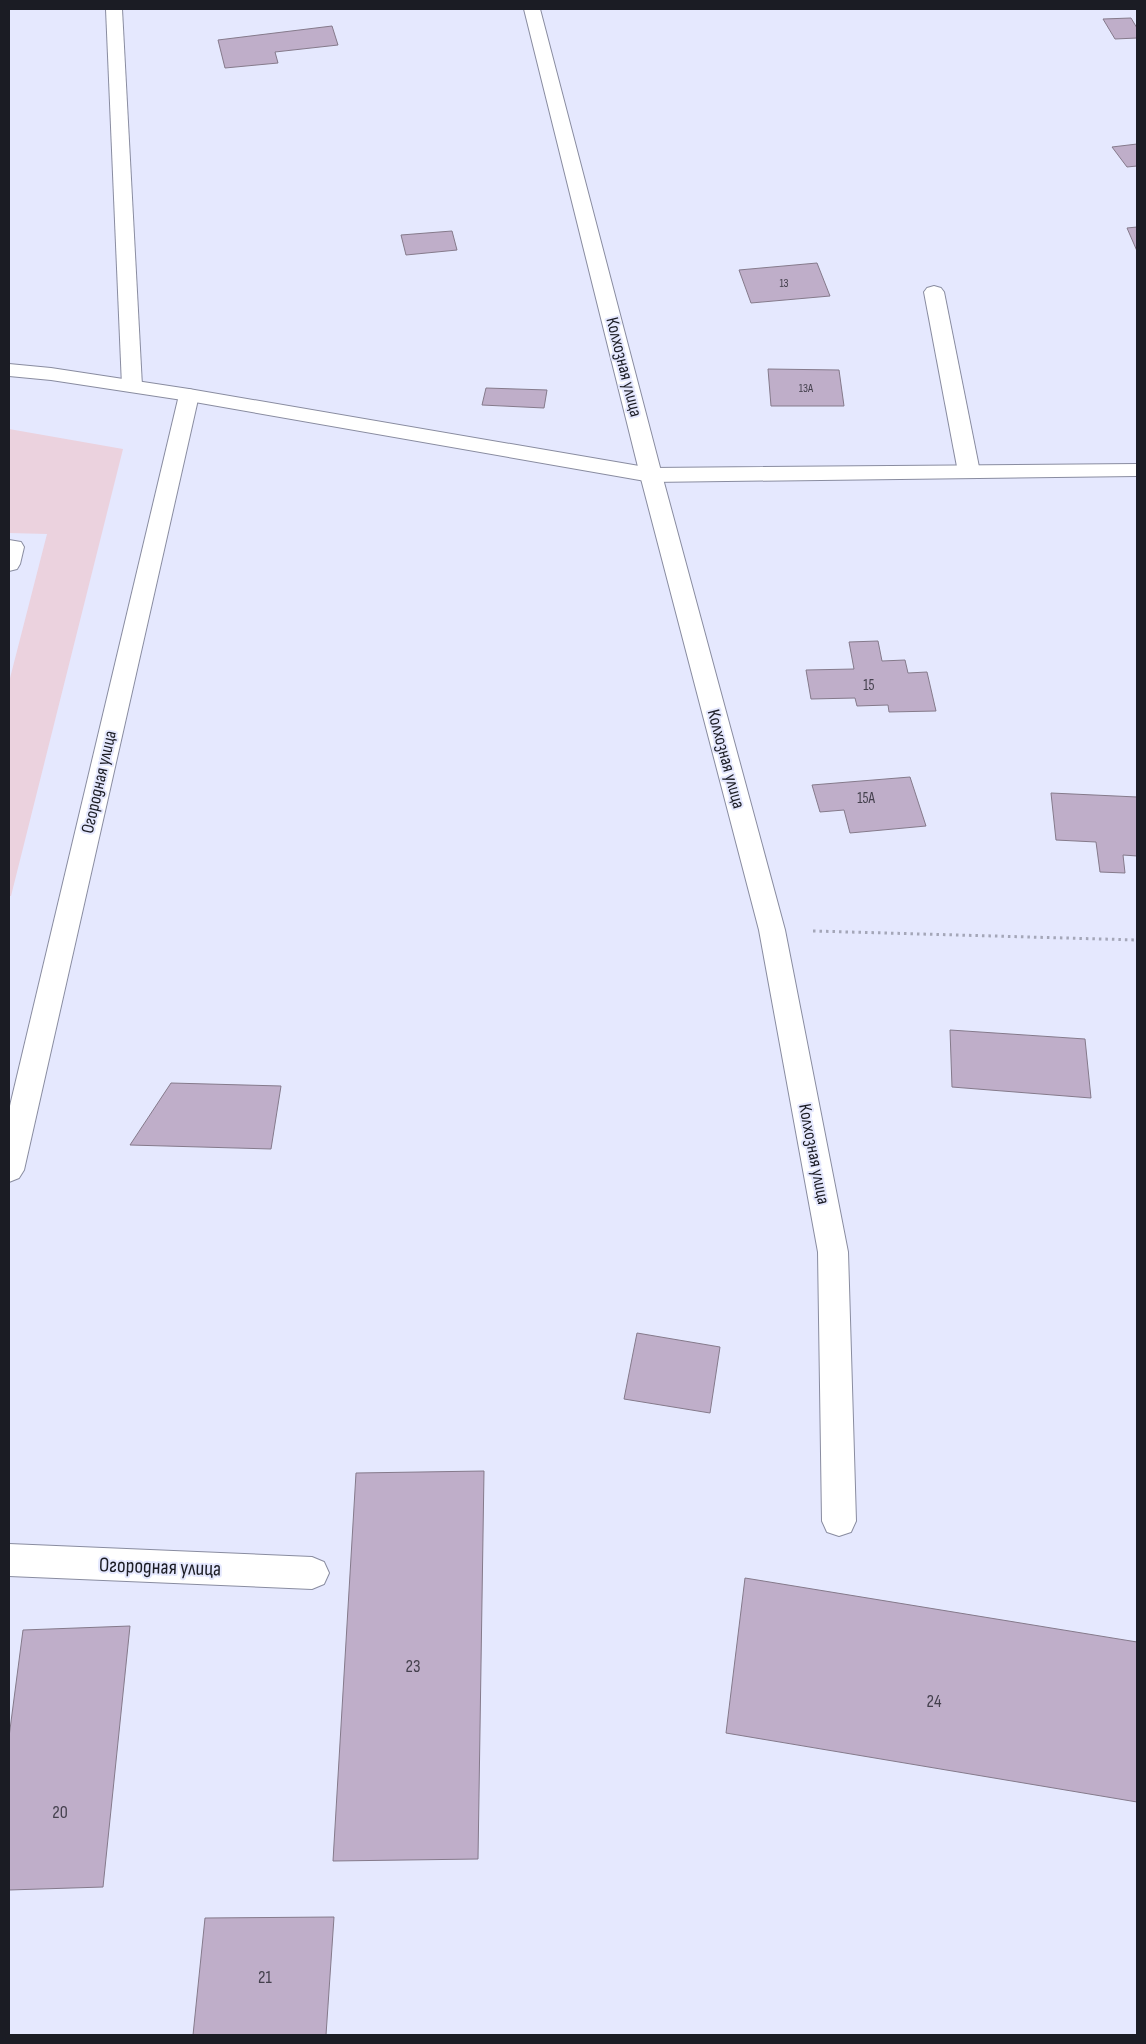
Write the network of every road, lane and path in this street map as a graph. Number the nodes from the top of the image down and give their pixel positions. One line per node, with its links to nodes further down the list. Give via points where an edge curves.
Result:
1 (114, 9): 5 (street)
2 (532, 9): 9 (street, Колхозная улица)
3 (934, 292): 8 (street)
4 (9, 370): 5 (street)
5 (132, 386): 6 (street)
6 (189, 394): 9 (street); 14 (street, Огородная улица)
7 (1137, 470): 8 (street)
8 (969, 472): 9 (street)
9 (651, 475): 12 (street, Колхозная улица)
10 (9, 547): 11 (street, via 13,548)
11 (9, 564)
12 (772, 930): 13 (path); 15 (street, Колхозная улица, via 833,1252)
13 (1137, 940)
14 (9, 1170)
15 (839, 1522)
16 (9, 1560): 17 (street, Огородная улица)
17 (312, 1573)

